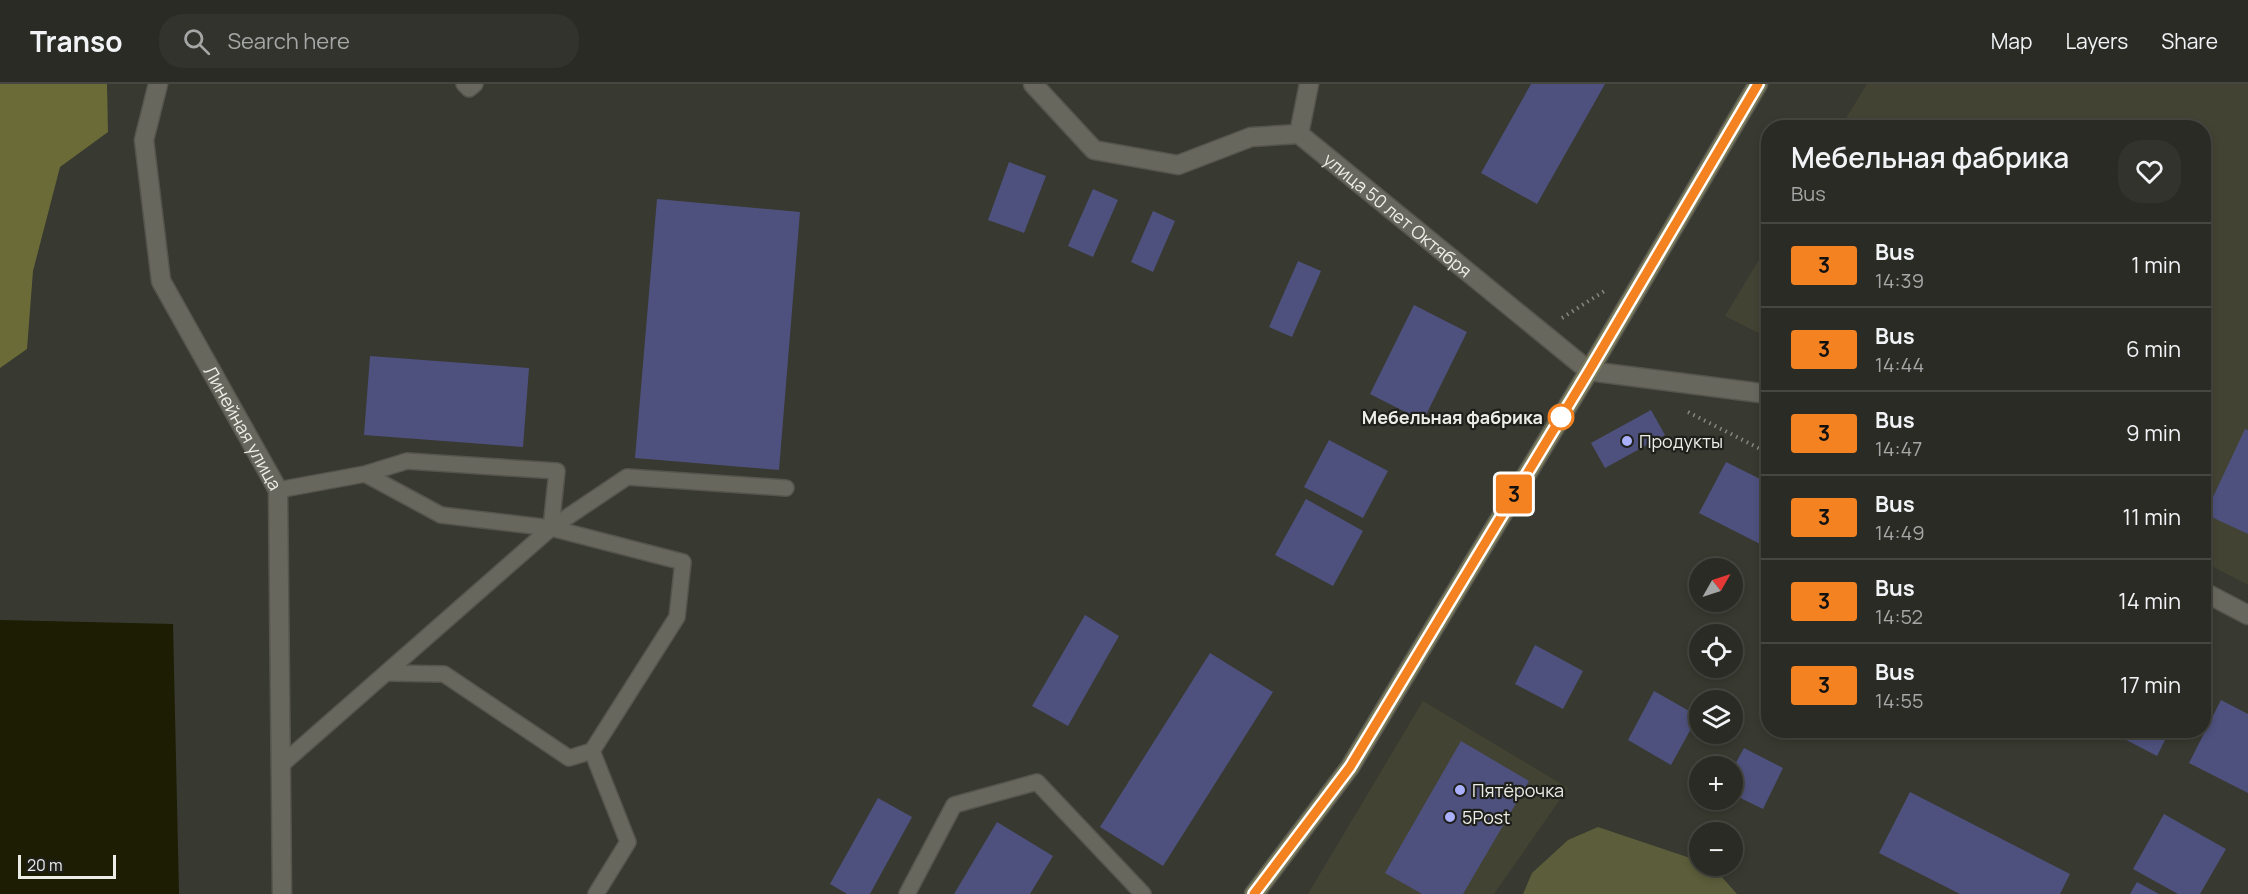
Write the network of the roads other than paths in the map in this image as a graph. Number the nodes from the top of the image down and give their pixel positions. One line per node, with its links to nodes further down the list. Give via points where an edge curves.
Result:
1 (158, 84): 12 (street, Линейная улица, via 144,140 161,280)
2 (464, 84): 3 (lane, via 469,88)
3 (475, 84)
4 (1033, 84): 7 (street, via 1094,150 1178,165 1251,137)
5 (1309, 84): 7 (street)
6 (1758, 84): 8 (main road)
7 (1299, 134): 8 (street, улица 50 лет Октября)
8 (1589, 371): 9 (street); 23 (main road, via 1350,767)
9 (1761, 393)
10 (365, 474): 12 (lane); 13 (lane, via 441,515); 13 (lane, via 407,461 557,471)
11 (786, 488): 13 (lane, via 627,477)
12 (278, 490): 18 (street, Линейная улица)
13 (551, 528): 16 (lane); 17 (lane, via 683,562 677,617)
14 (2211, 596): 15 (street)
15 (2248, 615)
16 (387, 673): 17 (lane, via 444,674 569,758); 18 (lane)
17 (591, 751): 20 (lane, via 628,842)
18 (280, 766): 19 (street, Линейная улица)
19 (282, 894)
20 (596, 894)
21 (907, 894): 22 (lane, via 954,806 1037,782)
22 (1143, 894)
23 (1254, 894)

